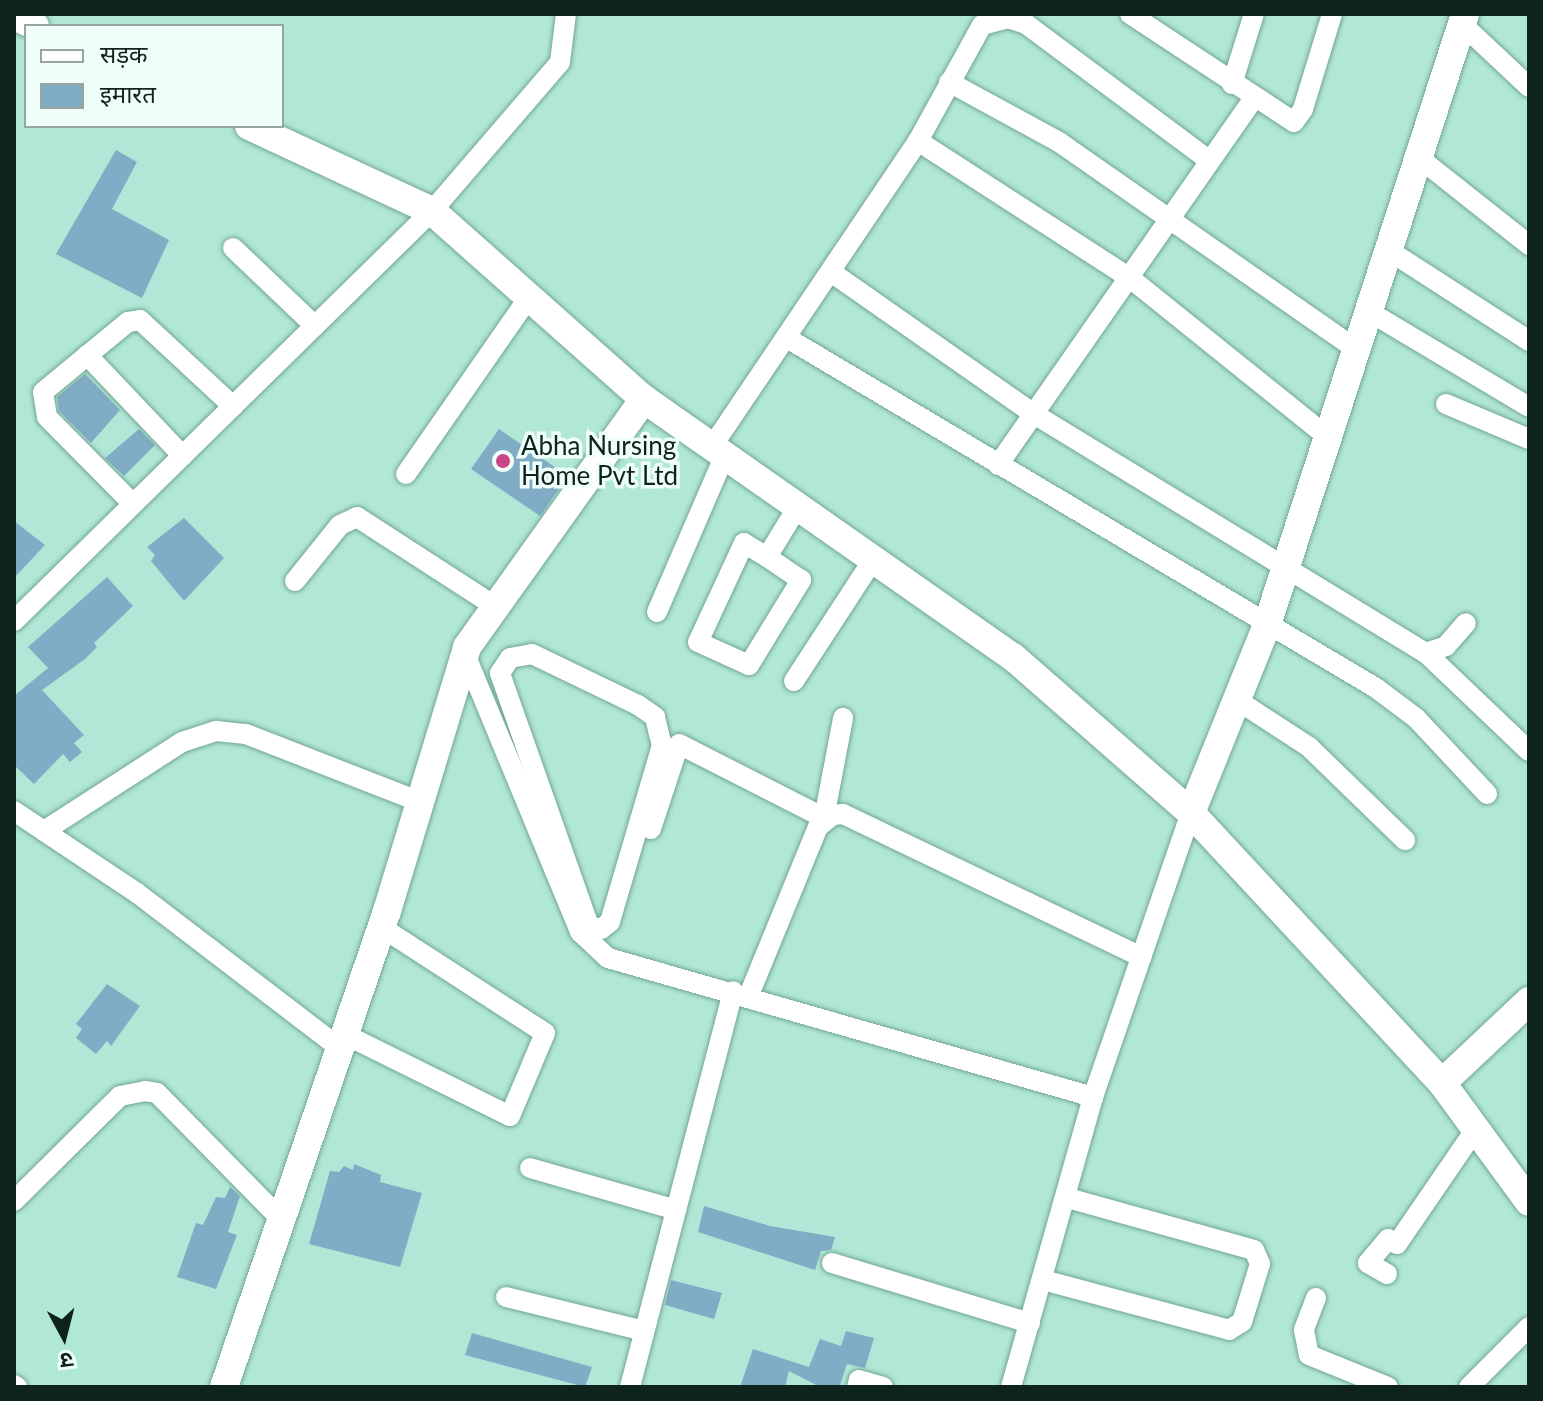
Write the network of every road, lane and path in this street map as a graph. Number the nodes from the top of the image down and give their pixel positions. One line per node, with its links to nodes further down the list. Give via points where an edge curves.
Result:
1 (566, 14): 15 (street, via 560,62)
2 (1130, 14): 6 (street)
3 (1254, 14): 8 (street)
4 (1332, 14): 10 (street, via 1299,119 1286,122)
5 (1463, 19): 9 (street); 13 (street)
6 (1153, 21): 8 (street)
7 (949, 82): 12 (street); 14 (street, via 982,25 1008,18 1026,24); 16 (street, via 1059,142)
8 (1232, 84): 10 (street)
9 (1529, 87)
10 (1253, 99): 14 (street)
11 (253, 128): 15 (street)
12 (918, 141): 20 (street); 21 (street)
13 (1418, 157): 17 (street); 19 (street)
14 (1210, 161): 16 (street)
15 (432, 211): 22 (street); 24 (street)
16 (1171, 220): 21 (street); 27 (street)
17 (1529, 245)
18 (233, 248): 24 (street)
19 (1388, 250): 23 (street); 26 (street)
20 (831, 272): 25 (street); 33 (street)
21 (1130, 278): 33 (street); 34 (street)
22 (529, 297): 29 (street); 39 (street)
23 (1368, 311): 27 (street); 32 (street)
24 (315, 326): 31 (street)
25 (787, 338): 36 (street); 38 (street)
26 (1529, 341)
27 (1356, 349): 34 (street)
28 (87, 355): 31 (street, via 128,322 140,320); 37 (street); 40 (street, via 43,392 43,407)
29 (644, 399): 36 (street); 46 (street)
30 (1446, 404): 35 (street)
31 (233, 406): 37 (street)
32 (1529, 407)
33 (1034, 414): 38 (street); 44 (street)
34 (1328, 437): 44 (street)
35 (1529, 439)
36 (718, 453): 41 (street); 47 (street)
37 (183, 456): 40 (street)
38 (998, 465): 50 (street)
39 (406, 474)
40 (133, 504): 48 (street)
41 (797, 508): 42 (street); 43 (street)
42 (767, 557): 42 (street, via 744,543 698,642 749,665 801,580)
43 (873, 560): 53 (street); 61 (street, via 1013,657)
44 (1287, 563): 50 (street); 51 (street)
45 (295, 581): 46 (street, via 340,525 357,517)
46 (496, 607): 52 (street)
47 (657, 612)
48 (14, 621)
49 (1466, 623): 51 (street, via 1446,646)
50 (1267, 625): 54 (street); 57 (street, via 1416,718)
51 (1426, 653): 56 (street)
52 (465, 654): 58 (street); 59 (street)
53 (794, 681)
54 (1237, 700): 61 (street); 64 (street, via 1309,747)
55 (843, 718): 62 (street)
56 (1529, 751)
57 (1487, 794)
58 (420, 802): 63 (street, via 246,734 216,731 182,742); 65 (street)
59 (537, 805): 59 (street, via 500,673 510,658 532,654 655,717 662,745 610,922 601,929 589,926); 67 (street, via 580,932)
60 (14, 811): 63 (street)
61 (1191, 813): 66 (street); 71 (street)
62 (824, 818): 66 (street, via 843,814); 67 (street, via 679,744); 68 (street)
63 (44, 831): 70 (street)
64 (1405, 840)
65 (381, 927): 70 (street); 70 (street, via 545,1033 510,1116)
66 (1142, 957): 72 (street)
67 (608, 958): 68 (street)
68 (741, 993): 72 (street); 78 (street)
69 (1529, 1001): 71 (street)
70 (342, 1041): 79 (street)
71 (1442, 1083): 73 (street)
72 (1093, 1097): 75 (street)
73 (1475, 1130): 77 (street); 81 (street, via 1397,1244 1388,1239 1368,1263)
74 (530, 1168): 78 (street)
75 (1068, 1198): 82 (street); 82 (street, via 1254,1250 1260,1264 1242,1322 1229,1330)
76 (14, 1201): 79 (street, via 120,1096 145,1091 157,1093)
77 (1529, 1202)
78 (676, 1210): 87 (street)
79 (281, 1219): 88 (street)
80 (832, 1263): 85 (street)
81 (1387, 1274)
82 (1043, 1280): 85 (street)
83 (506, 1297): 87 (street)
84 (1316, 1298): 93 (street, via 1304,1330 1309,1355)
85 (1030, 1323): 92 (street)
86 (1529, 1327): 94 (street)
87 (644, 1331): 89 (street)
88 (224, 1387)
89 (630, 1387)
90 (857, 1387): 91 (street, via 859,1380)
91 (883, 1387)
92 (1011, 1387)
93 (1388, 1387)
94 (1469, 1387)

